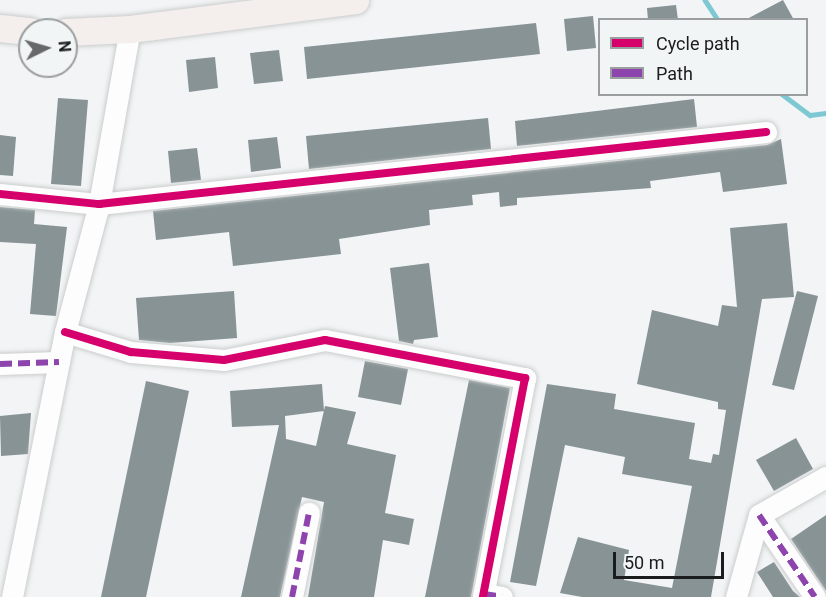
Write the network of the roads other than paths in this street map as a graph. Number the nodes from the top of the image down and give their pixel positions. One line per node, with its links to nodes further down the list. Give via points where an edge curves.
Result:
1 (355, 0): 3 (main road)
2 (0, 28): 4 (main road)
3 (130, 29): 5 (main road); 8 (street)
4 (18, 30)
5 (78, 31)
6 (766, 132): 8 (street)
7 (0, 194): 8 (street)
8 (99, 204): 9 (street)
9 (65, 332): 10 (street); 15 (street, via 131,352 224,360 325,340 525,378)
10 (59, 362): 11 (street); 16 (street)
11 (0, 364)
12 (826, 477): 14 (street)
13 (309, 513): 17 (street)
14 (759, 515): 18 (street); 19 (street)
15 (490, 596)
16 (12, 597)
17 (292, 597)
18 (736, 597)
19 (814, 597)

